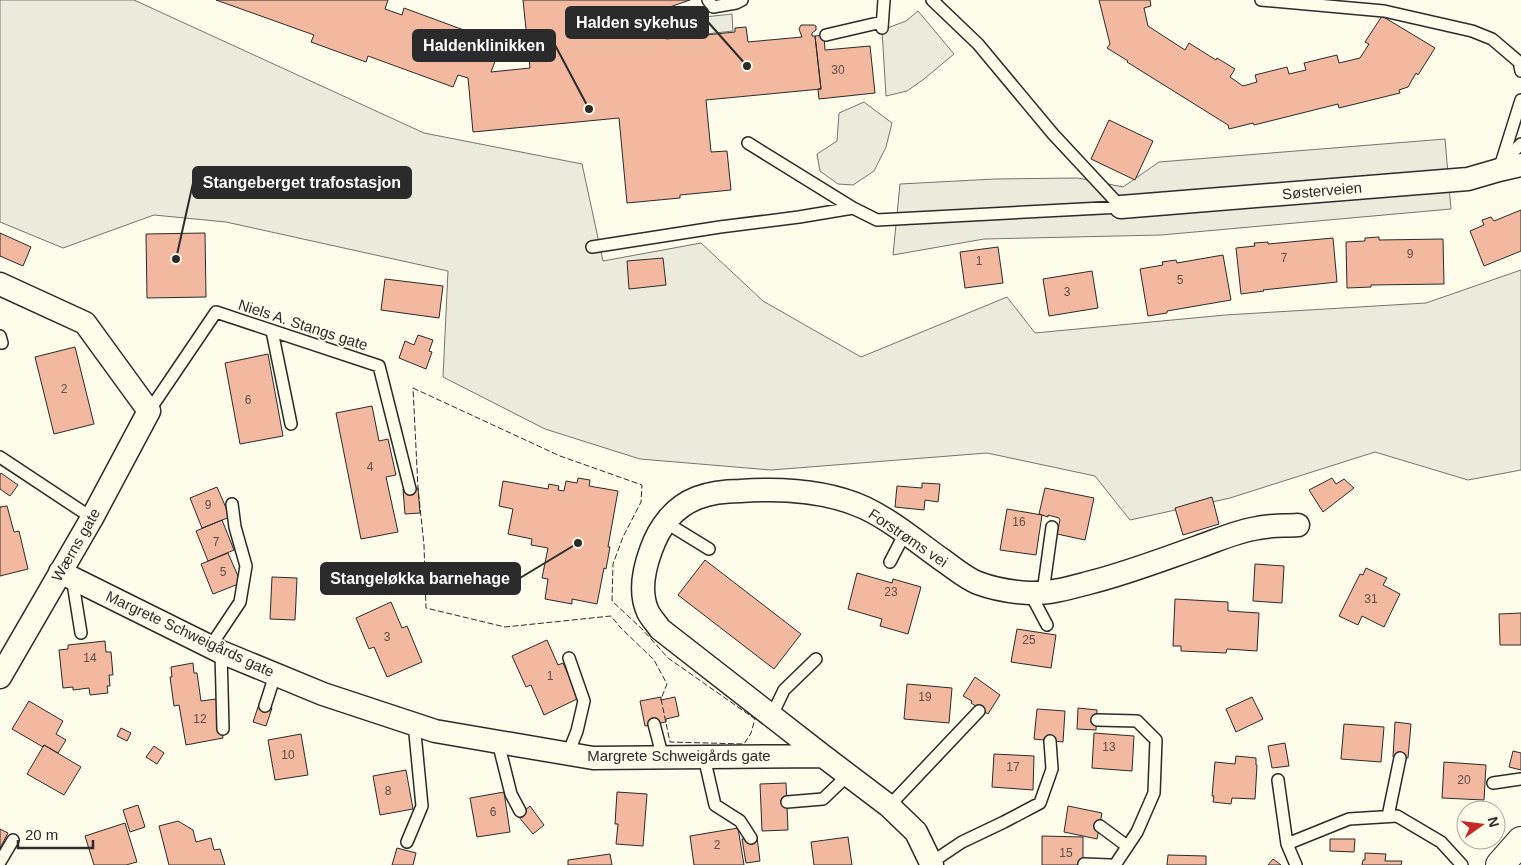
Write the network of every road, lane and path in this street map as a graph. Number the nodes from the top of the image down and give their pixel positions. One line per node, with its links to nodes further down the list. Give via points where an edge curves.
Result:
1 (708, 0): 2 (lane, via 713,7)
2 (742, 0)
3 (884, 0): 6 (lane, via 882,26)
4 (932, 0): 12 (lane, via 978,44 1053,134)
5 (1261, 0): 7 (lane, via 1384,10 1472,31 1492,39 1519,62)
6 (826, 35)
7 (1521, 71)
8 (1521, 100): 11 (lane)
9 (748, 143): 13 (lane)
10 (1521, 144): 11 (lane)
11 (1507, 166): 12 (street, Søsterveien, via 1468,179)
12 (1120, 207): 13 (lane, via 877,220)
13 (853, 208): 14 (lane)
14 (592, 247)
15 (0, 284): 17 (street, via 85,323)
16 (272, 331): 17 (lane, Niels A. Stangs gate, via 216,312); 18 (lane); 20 (lane, Niels A. Stangs gate, via 379,366)
17 (149, 410): 22 (street, Wærns gate)
18 (291, 424)
19 (0, 457): 22 (lane)
20 (410, 489)
21 (232, 504): 33 (lane, via 246,566 240,602)
22 (92, 518): 29 (street, Wærns gate)
23 (665, 522): 26 (street, Forstrøms vei, via 696,498 714,493 787,490 841,498 882,517); 27 (lane); 40 (street, Forstrøms vei, via 655,538 643,584 648,612 677,643)
24 (1298, 525): 30 (street, Forstrøms vei, via 1259,527 1105,579)
25 (1052, 527): 30 (lane)
26 (905, 533): 28 (lane); 30 (street, Forstrøms vei, via 976,582 1002,590)
27 (709, 549)
28 (890, 562)
29 (66, 575): 32 (lane); 33 (street, Margrete Schweigårds gate); 37 (street, Wærns gate)
30 (1036, 593): 31 (lane)
31 (1047, 625)
32 (81, 633)
33 (216, 649): 36 (street, Margrete Schweigårds gate); 44 (lane)
34 (569, 658): 47 (lane, via 584,701)
35 (816, 659): 40 (lane, via 784,690)
36 (275, 675): 38 (lane); 42 (street, Margrete Schweigårds gate)
37 (0, 677)
38 (265, 706)
39 (979, 711): 57 (lane)
40 (772, 715): 48 (street, Forstrøms vei)
41 (1097, 720): 66 (lane, via 1137,721 1156,740 1154,793 1137,832)
42 (414, 723): 46 (street, Margrete Schweigårds gate, via 435,731); 64 (lane, via 422,806)
43 (654, 724): 50 (lane)
44 (223, 729)
45 (1050, 741): 68 (lane, via 1052,769 1040,803 962,842)
46 (498, 742): 47 (street, Margrete Schweigårds gate); 58 (lane, via 511,794)
47 (568, 754): 50 (street, Margrete Schweigårds gate, via 593,758)
48 (823, 756): 49 (street, Margrete Schweigårds gate); 52 (street, Forstrøms vei)
49 (704, 757): 50 (street, Margrete Schweigårds gate); 61 (lane, via 715,805 740,821)
50 (663, 758)
51 (1400, 758): 59 (lane)
52 (848, 775): 56 (lane, via 823,799); 57 (street, Forstrøms vei)
53 (1278, 780): 65 (lane)
54 (1521, 780): 55 (lane)
55 (1493, 783)
56 (787, 802)
57 (889, 806): 68 (street, Forstrøms vei, via 916,832)
58 (520, 811)
59 (1388, 816): 65 (lane, via 1350,819); 73 (lane, via 1397,816 1441,842)
60 (1100, 826): 66 (lane)
61 (751, 838)
62 (13, 840): 67 (lane)
63 (1521, 841): 74 (street)
64 (407, 842)
65 (1288, 844): 72 (lane)
66 (1127, 846): 71 (lane)
67 (0, 862)
68 (932, 864)
69 (1084, 864): 70 (lane)
70 (1110, 865)
71 (1115, 865)
72 (1296, 865)
73 (1462, 865)
74 (1500, 865)

